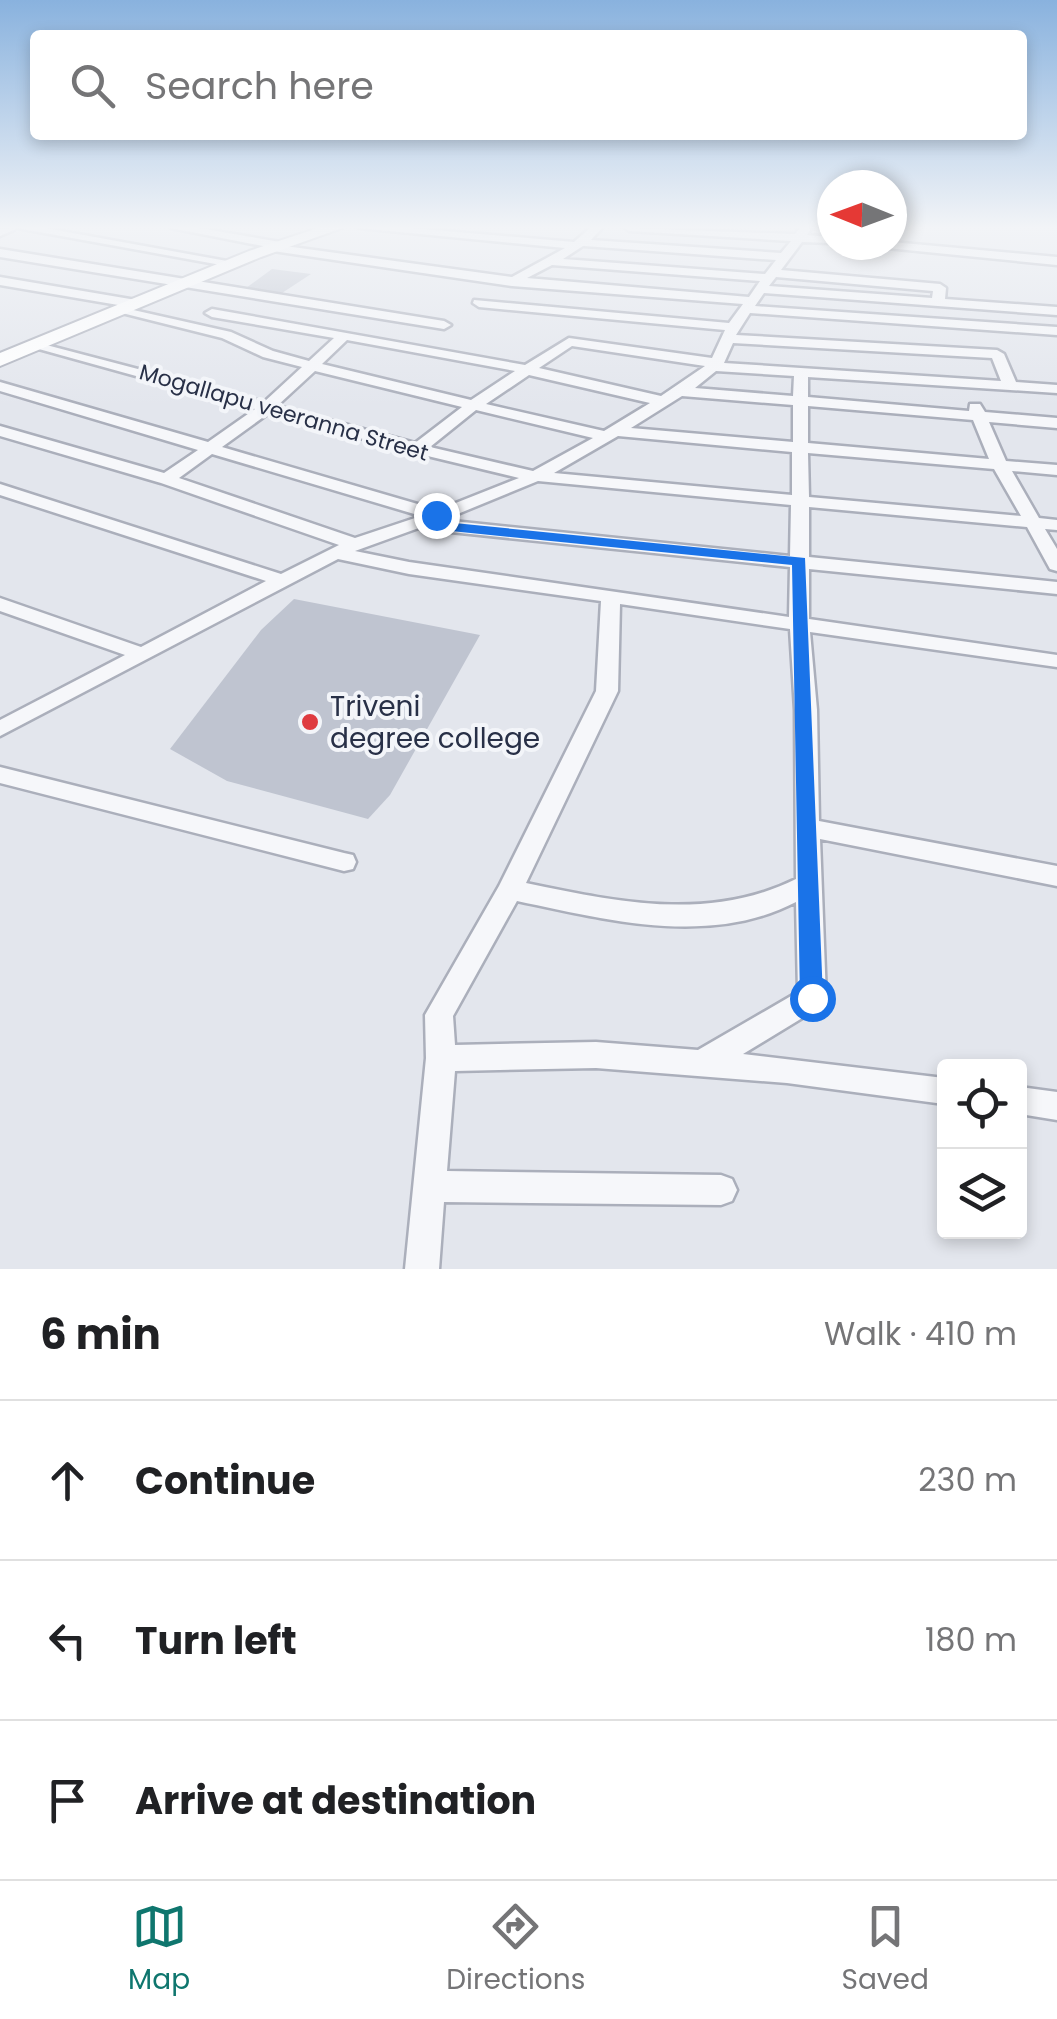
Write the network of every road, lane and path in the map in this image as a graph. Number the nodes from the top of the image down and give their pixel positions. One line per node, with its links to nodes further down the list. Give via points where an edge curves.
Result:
1 (31, 287): 9 (street)
2 (178, 287): 9 (main road)
3 (216, 287): 12 (street)
4 (503, 287): 12 (street)
5 (682, 287): 8 (street)
6 (738, 287): 8 (street)
7 (760, 287): 8 (street)
8 (758, 290): 10 (street); 13 (street); 14 (street)
9 (129, 307): 17 (main road); 19 (street)
10 (1057, 311)
11 (212, 314): 15 (street)
12 (461, 314): 14 (street); 16 (street)
13 (1057, 331)
14 (730, 333): 20 (street); 25 (street, via 997,354)
15 (343, 337): 16 (street); 19 (street)
16 (408, 346): 21 (street)
17 (18, 349): 18 (main road); 31 (street, Mogallapu veeranna Street, via 124,366)
18 (0, 360)
19 (314, 364): 30 (street); 31 (street)
20 (716, 365): 21 (street, via 569,342); 22 (street); 27 (street)
21 (525, 371): 29 (street); 30 (street)
22 (801, 372): 23 (street); 28 (street)
23 (964, 383): 25 (street); 32 (street)
24 (0, 386): 37 (street)
25 (1010, 386): 26 (street)
26 (1057, 388)
27 (680, 391): 28 (street); 29 (street)
28 (801, 400): 32 (street); 36 (street)
29 (662, 402): 35 (street)
30 (474, 404): 35 (street); 38 (street)
31 (266, 408): 37 (street); 38 (street, Mogallapu veeranna Street)
32 (978, 415): 33 (street); 39 (street)
33 (1057, 422)
34 (0, 431): 42 (street)
35 (608, 434): 36 (street); 41 (street)
36 (800, 446): 39 (street); 44 (street)
37 (209, 449): 42 (street); 45 (street)
38 (416, 450): 41 (street, Mogallapu veeranna Street)
39 (1000, 465): 40 (street); 46 (street)
40 (1057, 470)
41 (533, 476): 44 (street, Mogallapu veeranna Street); 45 (street)
42 (167, 480): 48 (street)
43 (0, 489): 51 (street)
44 (800, 500): 46 (street, Mogallapu veeranna Street); 49 (street)
45 (432, 516): 48 (street); 49 (street, via 441,526)
46 (1033, 523): 47 (street, Mogallapu veeranna Street); 50 (street)
47 (1057, 525)
48 (345, 548): 51 (street); 53 (street, via 408,568)
49 (800, 561): 52 (street); 55 (street)
50 (1057, 565)
51 (281, 580): 56 (street)
52 (1057, 588)
53 (611, 596): 55 (street); 65 (street, via 607,691)
54 (0, 604): 56 (street)
55 (799, 622): 57 (street); 61 (street)
56 (142, 654): 58 (street)
57 (1057, 661)
58 (10, 716): 59 (street)
59 (0, 729)
60 (0, 776): 62 (street)
61 (807, 828): 63 (street); 64 (street)
62 (344, 862)
63 (1057, 876)
64 (808, 884): 65 (street, via 781,902 710,915 630,914); 67 (street, via 812,998)
65 (510, 890): 66 (street, via 439,1015)
66 (441, 1058): 67 (street, via 596,1055); 71 (street)
67 (702, 1064): 68 (street)
68 (937, 1090)
69 (1027, 1103): 70 (street)
70 (1057, 1106)
71 (430, 1186): 72 (street); 73 (street)
72 (720, 1190)
73 (422, 1269)

